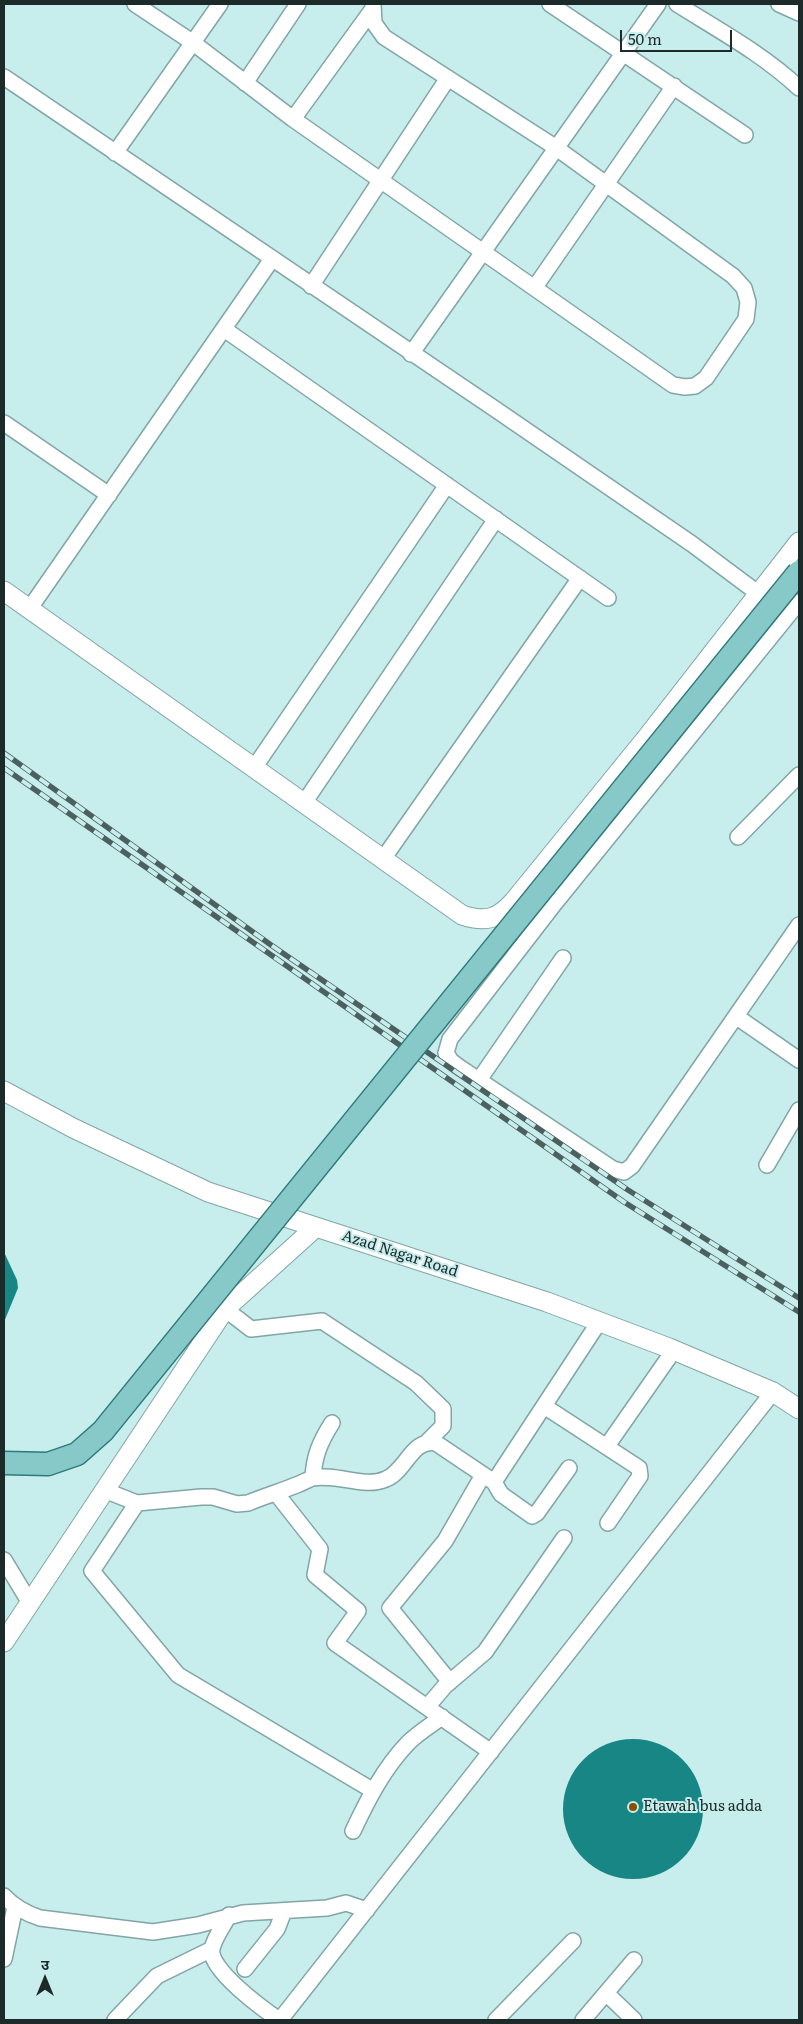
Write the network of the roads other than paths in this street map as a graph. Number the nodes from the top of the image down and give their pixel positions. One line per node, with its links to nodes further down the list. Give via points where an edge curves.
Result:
1 (135, 4): 11 (street)
2 (220, 4): 11 (street)
3 (298, 4): 15 (street)
4 (550, 4): 9 (street)
5 (658, 4): 12 (street)
6 (676, 4): 17 (street, via 746,47)
7 (779, 4): 10 (street)
8 (372, 7): 14 (street, via 374,22 384,36); 18 (street)
9 (569, 9): 12 (street)
10 (799, 13)
11 (192, 42): 15 (street); 21 (street)
12 (624, 52): 16 (street); 20 (street)
13 (4, 77): 21 (street)
14 (448, 78): 20 (street); 22 (street)
15 (245, 82): 18 (street)
16 (674, 86): 19 (street); 23 (street)
17 (799, 88)
18 (292, 119): 22 (street)
19 (745, 135)
20 (555, 147): 23 (street); 24 (street)
21 (115, 153): 25 (street)
22 (382, 181): 24 (street); 26 (street)
23 (606, 184): 27 (street); 27 (street, via 733,276 744,288 748,302 746,318 706,378 696,386 673,385)
24 (482, 250): 27 (street); 29 (street)
25 (272, 259): 26 (street); 28 (street)
26 (311, 286): 29 (street)
27 (535, 287)
28 (224, 329): 31 (street); 32 (street)
29 (411, 354): 38 (street, via 684,538)
30 (4, 423): 32 (street)
31 (447, 485): 33 (street); 42 (street)
32 (109, 494): 41 (street)
33 (496, 519): 36 (street); 44 (street)
34 (799, 542): 38 (street)
35 (799, 572): 65 (main road, bridge, via 103,1431 77,1454 48,1464)
36 (580, 578): 39 (street); 46 (street)
37 (4, 591): 41 (street)
38 (758, 594): 46 (street, via 648,736 504,912 490,919 477,920 462,915)
39 (608, 598)
40 (799, 602): 51 (street, via 450,1039 446,1052 451,1060)
41 (30, 608): 42 (street)
42 (254, 768): 44 (street)
43 (799, 776): 45 (street)
44 (304, 803): 46 (street)
45 (738, 837)
46 (383, 859)
47 (798, 931): 49 (street)
48 (563, 958): 51 (street)
49 (737, 1016): 50 (street); 51 (street, via 632,1166 624,1172 613,1169)
50 (799, 1060)
51 (479, 1080)
52 (4, 1091): 55 (street, Azad Nagar Road, via 73,1128 208,1192)
53 (799, 1110): 54 (street)
54 (767, 1165)
55 (316, 1227): 56 (street); 57 (street, Azad Nagar Road)
56 (225, 1309): 63 (street, via 251,1328 322,1321 416,1382 443,1409 443,1426); 69 (street)
57 (600, 1322): 58 (street, Azad Nagar Road); 60 (street)
58 (674, 1350): 59 (street, Azad Nagar Road); 64 (street)
59 (773, 1392): 61 (street, Azad Nagar Road); 80 (street)
60 (544, 1406): 64 (street); 68 (street)
61 (799, 1409)
62 (332, 1423): 67 (street, via 317,1448)
63 (428, 1441): 67 (street, via 421,1444 387,1479 368,1482); 68 (street)
64 (607, 1446): 72 (street, via 634,1463 641,1472)
65 (4, 1463)
66 (568, 1468): 68 (street, via 532,1516 500,1494)
67 (313, 1478): 70 (street)
68 (488, 1478): 77 (street, via 445,1541 390,1608)
69 (104, 1490): 71 (street); 75 (street)
70 (276, 1492): 71 (street, via 237,1504 213,1497); 78 (street, via 320,1549 314,1575 358,1611 335,1643)
71 (138, 1503): 81 (street, via 92,1571 178,1674)
72 (608, 1522)
73 (564, 1538): 77 (street, via 486,1652)
74 (4, 1560): 75 (street)
75 (30, 1603): 76 (street)
76 (4, 1642)
77 (450, 1682): 78 (street)
78 (427, 1707): 79 (street)
79 (442, 1717): 80 (street); 81 (street, via 409,1742)
80 (491, 1752): 86 (street)
81 (372, 1790): 82 (street)
82 (353, 1830)
83 (4, 1896): 84 (street)
84 (15, 1906): 87 (street, via 40,1918 152,1932 198,1925); 90 (street)
85 (284, 1910): 86 (street, via 327,1908 346,1903); 87 (street); 92 (street, via 278,1928)
86 (367, 1910): 95 (street)
87 (229, 1915): 89 (street)
88 (573, 1941): 96 (street)
89 (212, 1949): 94 (street, via 157,1976); 95 (street, via 212,1957 221,1972)
90 (4, 1959)
91 (634, 1960): 93 (street)
92 (245, 1969)
93 (606, 1993): 97 (street); 98 (street)
94 (115, 2020)
95 (279, 2020)
96 (496, 2020)
97 (583, 2020)
98 (634, 2020)

